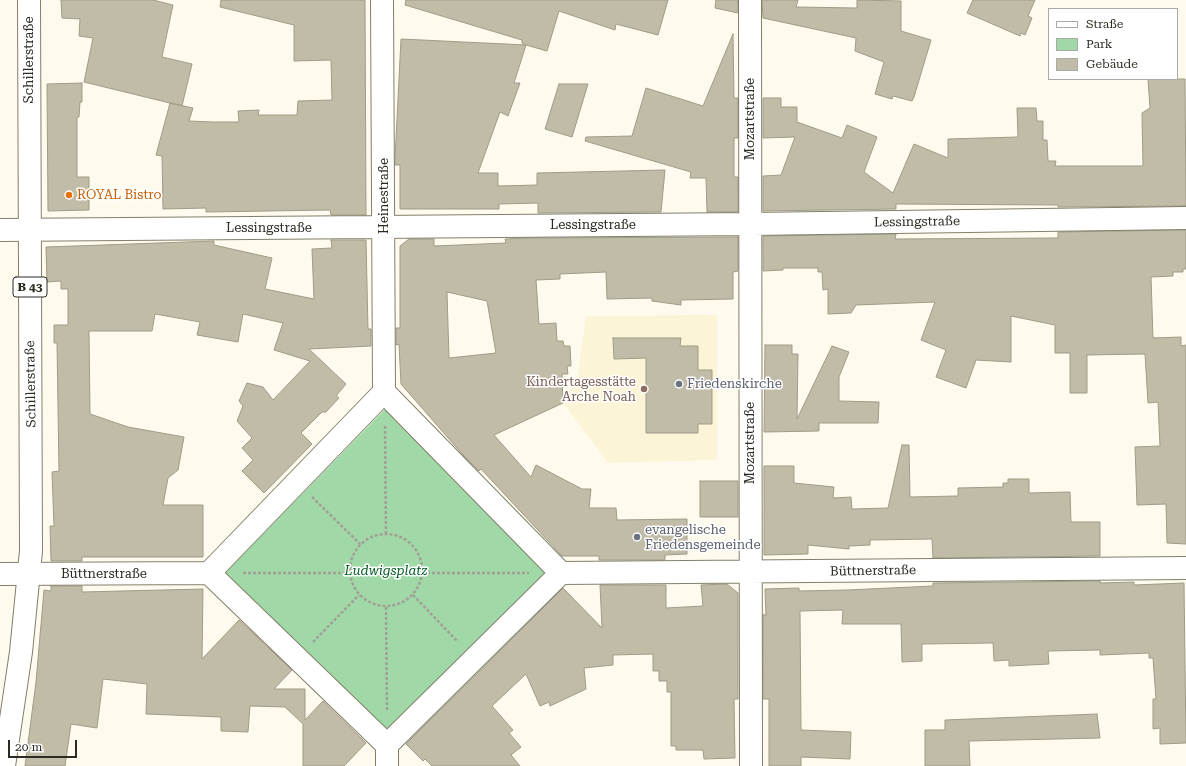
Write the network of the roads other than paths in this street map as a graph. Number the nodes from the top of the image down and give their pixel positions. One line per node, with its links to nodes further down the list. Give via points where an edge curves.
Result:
1 (29, 0): 8 (street, Schillerstraße / B 43)
2 (382, 0): 6 (street, Heinestraße)
3 (750, 0): 5 (street, Mozartstraße)
4 (1186, 218): 5 (street, Lessingstraße)
5 (750, 224): 6 (street, Lessingstraße); 11 (street, Mozartstraße)
6 (384, 227): 8 (street, Lessingstraße); 9 (street, Heinestraße)
7 (0, 230): 8 (street, Lessingstraße)
8 (29, 230): 15 (street, Schillerstraße / B 43, via 32,486)
9 (384, 392): 12 (street); 13 (street)
10 (1186, 568): 11 (street, Büttnerstraße)
11 (750, 572): 13 (street, Büttnerstraße); 18 (street, Mozartstraße)
12 (209, 573): 15 (street, Büttnerstraße); 16 (street, via 296,658)
13 (561, 573): 16 (street, via 474,657)
14 (0, 574): 15 (street, Büttnerstraße)
15 (29, 574): 17 (street, Schillerstraße / B 43, via 21,652)
16 (387, 755)
17 (4, 766)
18 (751, 766)

